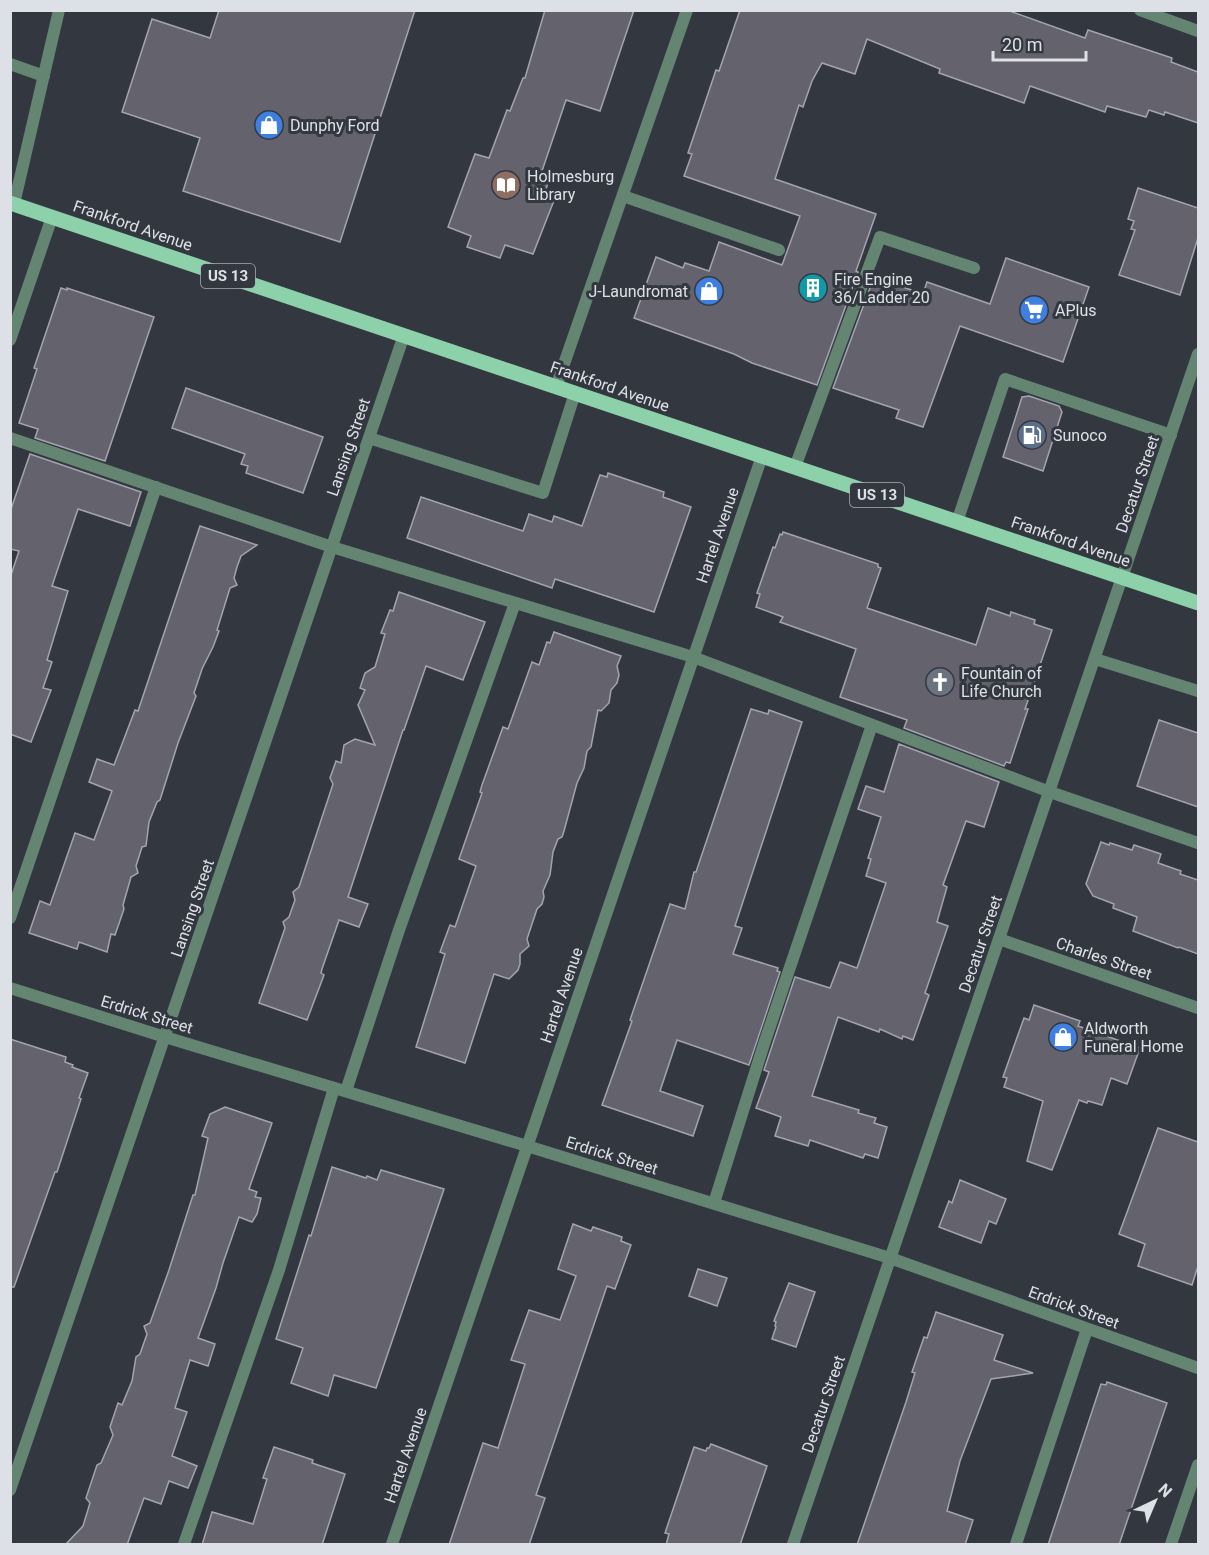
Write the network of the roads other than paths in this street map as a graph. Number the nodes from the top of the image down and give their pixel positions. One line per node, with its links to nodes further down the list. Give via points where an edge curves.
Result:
1 (59, 10): 6 (street)
2 (687, 10): 7 (street)
3 (1140, 10): 4 (street)
4 (1198, 31)
5 (10, 64): 6 (street)
6 (44, 76): 8 (street)
7 (623, 196): 10 (street); 15 (street)
8 (12, 204): 9 (main road, Frankford Avenue / US 13)
9 (52, 217): 12 (main road, Frankford Avenue / US 13); 13 (street)
10 (779, 250)
11 (974, 268): 21 (street, via 880,237)
12 (404, 335): 15 (main road, Frankford Avenue / US 13); 19 (street, Lansing Street)
13 (10, 340)
14 (1198, 354): 17 (street, Decatur Street)
15 (556, 387): 16 (main road, Frankford Avenue / US 13)
16 (574, 393): 19 (street, via 543,494); 20 (main road, Frankford Avenue / US 13)
17 (1171, 435): 23 (street, via 1005,379); 25 (street, Decatur Street)
18 (10, 438): 22 (street)
19 (369, 438): 24 (street, Lansing Street)
20 (762, 456): 21 (main road, Frankford Avenue / US 13); 28 (street, Hartel Avenue)
21 (795, 467): 23 (main road, Frankford Avenue / US 13)
22 (156, 487): 24 (street); 34 (street)
23 (957, 522): 25 (main road, Frankford Avenue / US 13)
24 (332, 547): 26 (street); 38 (street, Lansing Street)
25 (1123, 577): 27 (main road, Frankford Avenue / US 13); 29 (street, Decatur Street)
26 (515, 603): 28 (street); 39 (street)
27 (1198, 603)
28 (693, 657): 31 (street); 40 (street, Hartel Avenue)
29 (1095, 659): 30 (street); 32 (street, Decatur Street)
30 (1198, 691)
31 (872, 725): 32 (street); 41 (street)
32 (1050, 792): 33 (street); 35 (street, Decatur Street)
33 (1198, 843)
34 (10, 918)
35 (999, 939): 37 (street, Charles Street); 42 (street, Decatur Street)
36 (10, 988): 38 (street, Erdrick Street)
37 (1198, 1008)
38 (165, 1037): 39 (street, Erdrick Street); 46 (street, Lansing Street)
39 (340, 1090): 40 (street, Erdrick Street); 47 (street)
40 (527, 1146): 41 (street, Erdrick Street); 48 (street, Hartel Avenue)
41 (714, 1203): 42 (street, Erdrick Street)
42 (890, 1258): 43 (street, Erdrick Street); 49 (street, Decatur Street)
43 (1087, 1329): 44 (street, Erdrick Street); 50 (street)
44 (1198, 1368)
45 (1198, 1465): 51 (street)
46 (10, 1490)
47 (184, 1545)
48 (392, 1545)
49 (793, 1545)
50 (1016, 1545)
51 (1171, 1545)

